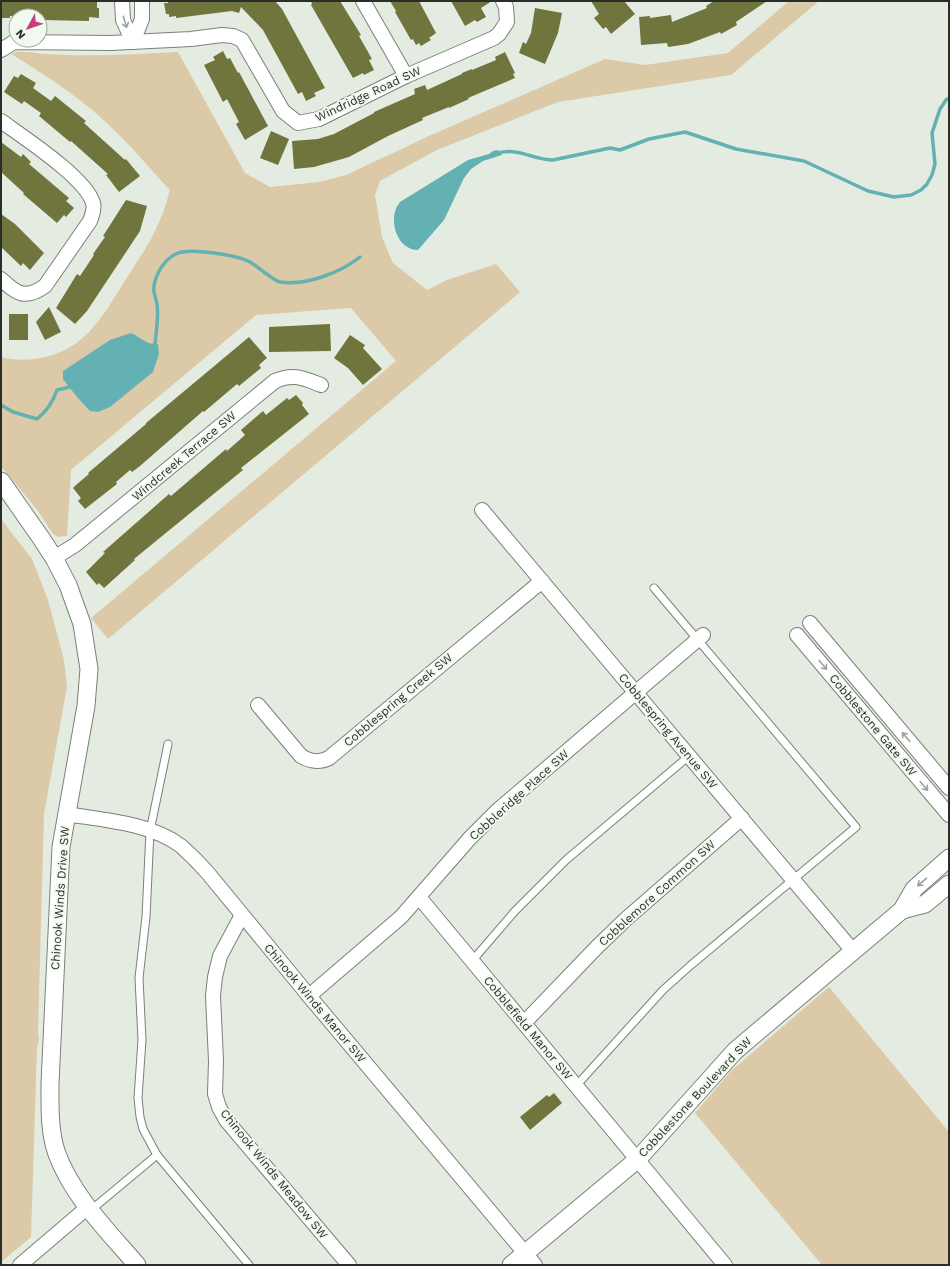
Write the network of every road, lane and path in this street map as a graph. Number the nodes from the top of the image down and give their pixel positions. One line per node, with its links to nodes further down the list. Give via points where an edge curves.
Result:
1 (122, 1): 5 (street, one-way to 5, via 123,20)
2 (142, 1): 5 (street, via 142,18)
3 (363, 1): 7 (street)
4 (503, 1): 7 (street, Windridge Road SW, via 507,22 494,38)
5 (133, 42): 6 (street, Windridge Road SW, via 14,42); 7 (street, Windridge Road SW, via 222,35 242,40 283,111 298,123 319,119)
6 (1, 50)
7 (406, 76)
8 (1, 121): 9 (street, via 68,172 85,189 93,202 94,211 45,286 36,292 23,295)
9 (1, 280)
10 (320, 385): 13 (street, Windcreek Terrace SW, via 300,377 285,376 275,381 76,545)
11 (1, 481): 13 (street, Chinook Winds Drive SW)
12 (482, 510): 14 (street, Cobblespring Avenue SW)
13 (54, 558): 24 (street, Chinook Winds Drive SW, via 68,585 82,624 89,669 86,706)
14 (542, 581): 19 (street, Cobblespring Avenue SW); 20 (street, Cobblespring Creek SW, via 321,762 307,760 301,756)
15 (654, 588): 18 (lane)
16 (810, 623): 23 (street, Cobblestone Gate SW, one-way to 16)
17 (798, 635): 25 (street, Cobblestone Gate SW, one-way to 25)
18 (700, 637): 19 (street, Cobbleridge Place SW); 29 (lane, via 856,827)
19 (636, 692): 22 (street, Cobblespring Avenue SW); 31 (street, Cobbleridge Place SW, via 498,810)
20 (258, 705)
21 (168, 744): 27 (lane)
22 (689, 756): 26 (street, Cobblespring Avenue SW); 35 (lane, via 561,865 515,911)
23 (949, 788)
24 (66, 814): 27 (street, Chinook Winds Manor SW, via 121,822); 41 (street, Chinook Winds Drive SW, via 61,847 50,1114 56,1153 73,1186)
25 (949, 815)
26 (742, 818): 29 (street, Cobblespring Avenue SW); 37 (street, Cobblemore Common SW, via 621,923)
27 (150, 831): 33 (street, Chinook Winds Manor SW, via 180,846 190,855); 39 (lane, via 146,917 139,978 142,1040 138,1098 143,1129)
28 (949, 858): 32 (street, Cobblestone Boulevard SW, one-way to 32, via 914,889)
29 (794, 880): 34 (street, Cobblespring Avenue SW); 38 (lane, via 663,990)
30 (949, 884): 32 (street, Cobblestone Boulevard SW, via 925,904)
31 (419, 897): 35 (street, Cobblefield Manor SW); 36 (street, Cobbleridge Place SW, via 401,917)
32 (902, 910): 34 (street, Cobblestone Boulevard SW)
33 (242, 915): 36 (street, Chinook Winds Manor SW); 46 (street, Chinook Winds Meadow SW, via 220,956 215,977 215,1094 219,1107 226,1120)
34 (853, 951): 40 (street, Cobblestone Boulevard SW, via 735,1052)
35 (472, 961): 37 (street, Cobblefield Manor SW)
36 (309, 996): 42 (street, Chinook Winds Manor SW)
37 (524, 1023): 38 (street, Cobblefield Manor SW)
38 (576, 1086): 40 (street, Cobblefield Manor SW)
39 (157, 1155): 41 (lane); 45 (lane)
40 (638, 1159): 42 (street, Cobblestone Boulevard SW); 48 (street, Cobblefield Manor SW)
41 (90, 1209): 43 (street); 44 (street, Chinook Winds Drive SW)
42 (530, 1259): 47 (street, Cobblestone Boulevard SW)
43 (20, 1265)
44 (137, 1265)
45 (249, 1265)
46 (350, 1265)
47 (511, 1265)
48 (725, 1265)

